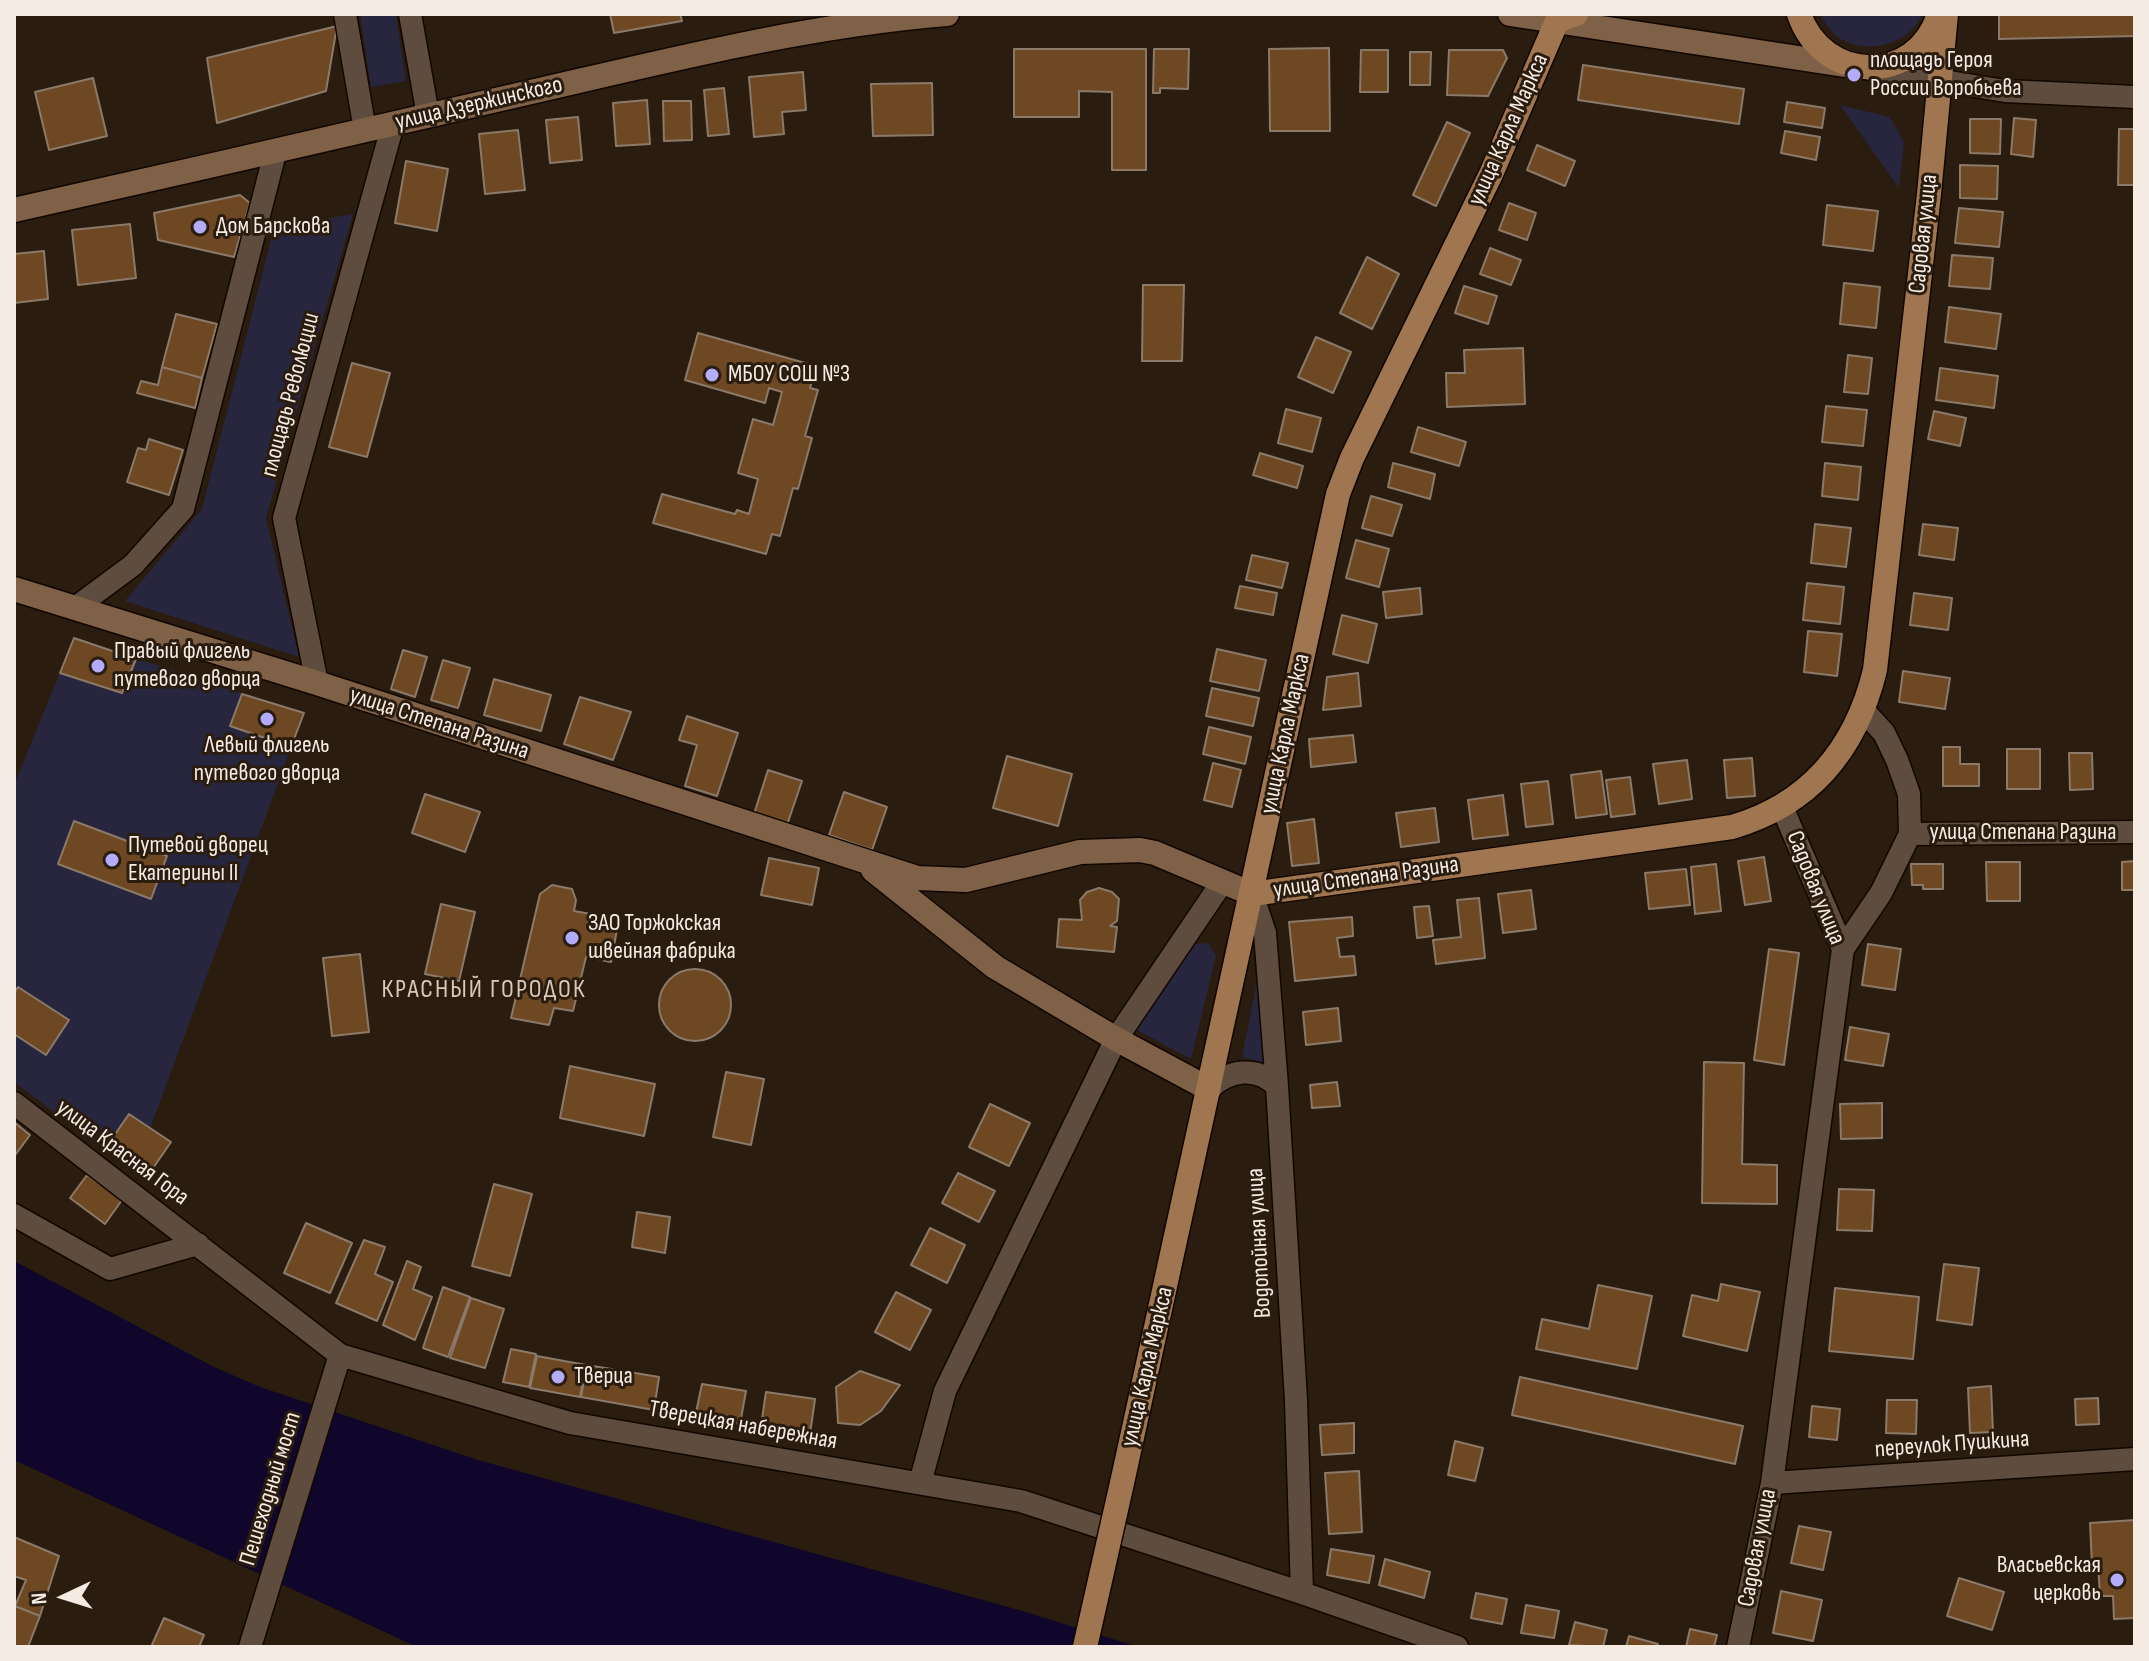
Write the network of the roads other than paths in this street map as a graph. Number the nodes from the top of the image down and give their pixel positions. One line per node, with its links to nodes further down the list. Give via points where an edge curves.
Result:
1 (345, 14): 14 (street)
2 (410, 14): 12 (street)
3 (947, 14): 12 (street, улица Дзержинского, via 786,34)
4 (1510, 14): 8 (street)
5 (1799, 14): 9 (main road, via 1815,43)
6 (1939, 14): 9 (main road, via 1929,35 1907,57 1884,66)
7 (1946, 14): 10 (main road, Садовая улица)
8 (1567, 18): 9 (street); 26 (main road, улица Карла Маркса, via 1342,482)
9 (1854, 66): 10 (street)
10 (1939, 82): 11 (street, via 2015,92); 20 (main road, Садовая улица, via 1877,659)
11 (2135, 97)
12 (428, 115): 13 (street, улица Дзержинского)
13 (393, 124): 14 (street, улица Дзержинского); 19 (street, площадь Революции, via 284,518)
14 (365, 130): 15 (street, улица Дзержинского)
15 (275, 153): 16 (street, улица Дзержинского); 18 (street, via 183,509 133,565)
16 (14, 210)
17 (14, 589): 18 (street, улица Степана Разина)
18 (75, 608): 19 (street, улица Степана Разина)
19 (317, 683): 24 (street, улица Степана Разина)
20 (1863, 710): 21 (main road, Садовая улица, via 1824,772); 23 (street, via 1884,733 1897,760 1909,794)
21 (1782, 807): 26 (main road, улица Степана Разина, via 1714,831); 27 (street, Садовая улица)
22 (2135, 832): 23 (street, улица Степана Разина)
23 (1910, 834): 27 (street, via 1881,893)
24 (862, 861): 25 (street, улица Степана Разина, via 917,878 966,880 1080,852 1140,850); 28 (street, улица Степана Разина, via 995,967)
25 (1223, 881): 26 (street, улица Степана Разина); 28 (street)
26 (1252, 894): 29 (street, Водопойная улица, via 1265,933); 30 (main road, улица Карла Маркса)
27 (1843, 949): 37 (street, Садовая улица)
28 (1116, 1039): 30 (street, улица Степана Разина); 36 (street, via 945,1391)
29 (1277, 1086): 30 (street, via 1243,1072 1221,1078); 38 (street, Водопойная улица)
30 (1209, 1089): 40 (main road, улица Карла Маркса, bridge)
31 (14, 1103): 33 (street, улица Красная Гора)
32 (14, 1215): 33 (street, via 110,1269)
33 (198, 1244): 34 (street, Тверецкая набережная)
34 (338, 1363): 36 (street, Тверецкая набережная, via 570,1423); 39 (street, Пешеходный мост)
35 (2135, 1459): 37 (street, переулок Пушкина)
36 (920, 1483): 38 (street, Тверецкая набережная, via 1021,1501)
37 (1772, 1483): 42 (street, Садовая улица)
38 (1302, 1593): 41 (street, Тверецкая набережная)
39 (250, 1647)
40 (1085, 1647)
41 (1457, 1647)
42 (1738, 1647)

